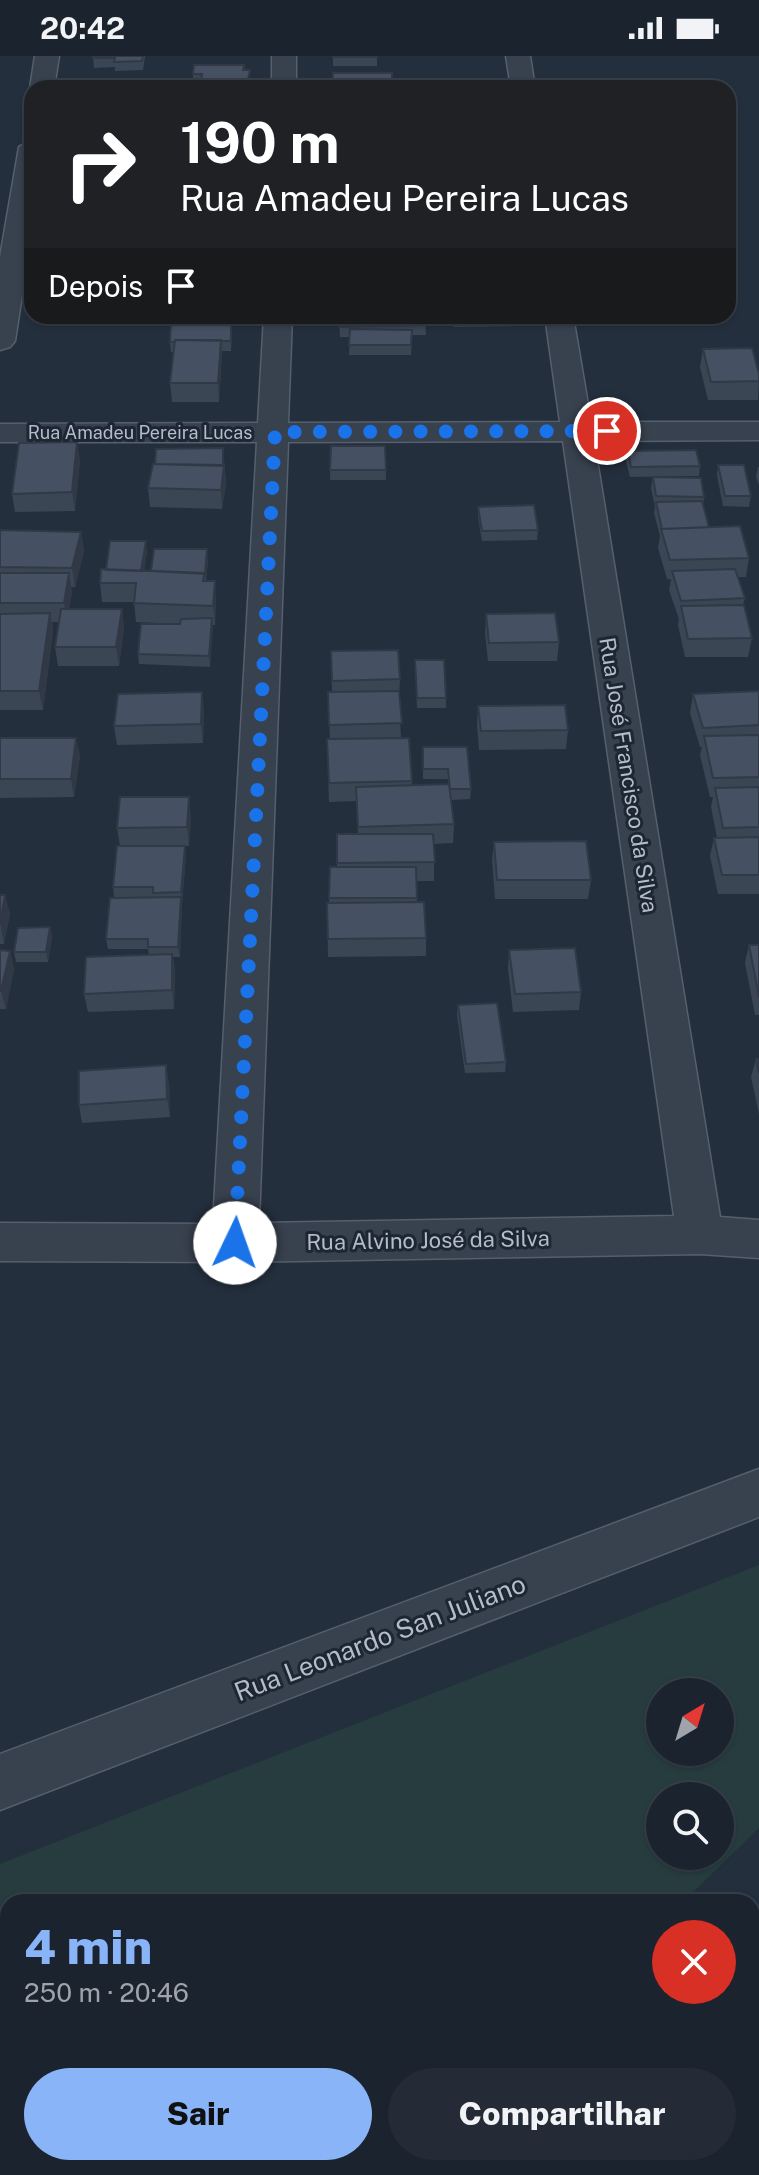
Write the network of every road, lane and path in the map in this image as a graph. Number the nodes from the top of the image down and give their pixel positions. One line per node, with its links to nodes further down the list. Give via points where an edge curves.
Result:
1 (47, 56): 4 (street)
2 (284, 56): 5 (street)
3 (518, 56): 6 (street)
4 (43, 80)
5 (284, 80)
6 (522, 80)
7 (24, 196): 10 (street)
8 (278, 324): 13 (street)
9 (560, 324): 11 (street, Rua José Francisco da Silva)
10 (0, 341)
11 (576, 431): 12 (street, Rua Amadeu Pereira Lucas); 13 (street, Rua Amadeu Pereira Lucas); 15 (street, Rua José Francisco da Silva)
12 (759, 431)
13 (275, 432): 14 (street, Rua Amadeu Pereira Lucas); 18 (street)
14 (0, 433)
15 (700, 1235): 16 (street, Rua Alvino José da Silva); 18 (street, Rua Alvino José da Silva)
16 (759, 1239)
17 (0, 1242): 18 (street, Rua Alvino José da Silva)
18 (235, 1243)
19 (759, 1493): 20 (street, Rua Leonardo San Juliano)
20 (0, 1782)

